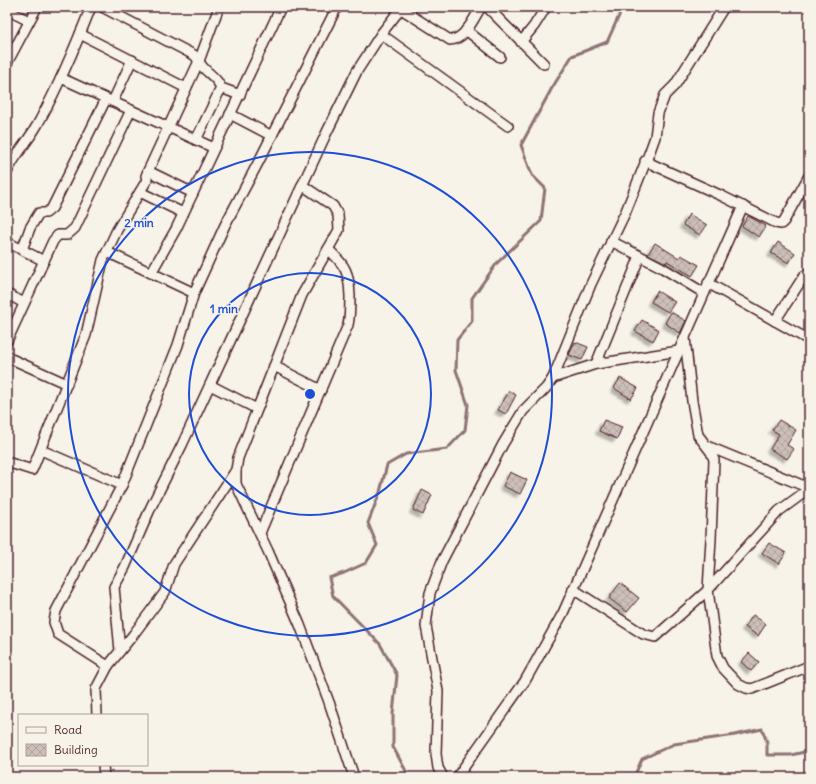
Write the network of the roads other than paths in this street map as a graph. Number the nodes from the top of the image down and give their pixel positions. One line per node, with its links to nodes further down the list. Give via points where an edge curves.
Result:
1 (37, 7): 13 (street)
2 (91, 7): 15 (street)
3 (102, 7): 20 (street, via 194,55)
4 (219, 7): 20 (street)
5 (281, 7): 26 (street)
6 (337, 7): 32 (street)
7 (400, 7): 14 (street, via 450,40 457,39); 16 (street)
8 (481, 7): 14 (street)
9 (487, 7): 17 (street)
10 (546, 7): 17 (street)
11 (724, 7): 35 (street, via 675,85 665,95 658,113 655,137)
12 (7, 10): 13 (street)
13 (30, 21): 21 (street)
14 (466, 30): 18 (street)
15 (80, 34): 19 (street); 23 (street)
16 (380, 34): 30 (street); 39 (street, via 357,71)
17 (521, 42): 22 (street)
18 (500, 57)
19 (132, 60): 24 (street); 27 (street)
20 (199, 61): 24 (street); 25 (street, via 200,65 219,82)
21 (7, 63)
22 (544, 64)
23 (61, 78): 27 (street); 36 (street, via 40,121)
24 (186, 88): 31 (street)
25 (221, 88): 26 (street); 33 (street)
26 (240, 95): 29 (street)
27 (109, 100): 28 (street); 47 (street, via 52,208 46,213 39,213)
28 (131, 110): 31 (street); 50 (street, via 75,228 67,235 58,235 55,238)
29 (230, 114): 32 (street); 34 (street)
30 (508, 126)
31 (168, 127): 33 (street); 37 (street)
32 (272, 136): 56 (street, via 225,225)
33 (196, 140): 34 (street)
34 (214, 148): 41 (street)
35 (645, 161): 42 (street); 44 (street)
36 (7, 172)
37 (148, 172): 40 (street, via 147,180); 41 (street)
38 (809, 176): 42 (street, via 781,224)
39 (302, 185): 46 (street, via 333,206 338,215 339,230); 68 (street)
40 (140, 192): 43 (street); 48 (street)
41 (193, 193): 43 (street)
42 (743, 206): 53 (street)
43 (183, 213): 51 (street)
44 (611, 241): 49 (street); 66 (street)
45 (7, 242): 47 (street)
46 (328, 249): 65 (street, via 302,295); 69 (street, via 339,259 349,280 350,314 348,325)
47 (22, 250): 50 (street)
48 (107, 252): 51 (street); 67 (street, via 86,335)
49 (640, 256): 54 (street); 64 (street)
50 (44, 261): 57 (street)
51 (151, 272): 56 (street)
52 (809, 273): 58 (street, via 804,276)
53 (708, 283): 54 (street); 58 (street)
54 (704, 292): 59 (street)
55 (7, 294): 57 (street)
56 (194, 294): 75 (street, via 178,345)
57 (24, 303): 61 (street)
58 (775, 321): 60 (street)
59 (685, 337): 62 (street); 71 (street, via 698,435)
60 (809, 340)
61 (7, 342)
62 (679, 351): 64 (street); 78 (street)
63 (7, 357): 67 (street)
64 (596, 364): 66 (street)
65 (274, 366): 69 (street); 70 (street)
66 (553, 378): 87 (street, via 523,411 503,444 442,561 430,593 426,626 438,691 436,754 438,768)
67 (66, 384): 72 (street)
68 (210, 385): 70 (street); 80 (street, via 114,587)
69 (321, 390): 77 (street)
70 (257, 409): 74 (street, via 238,458)
71 (707, 446): 76 (street); 79 (street, via 714,460)
72 (41, 450): 73 (street, via 32,470); 75 (street)
73 (7, 462)
74 (236, 470): 77 (street, via 236,484); 80 (street, via 174,564 165,592)
75 (122, 485): 81 (street, via 56,611 54,622 58,634)
76 (809, 488): 79 (street, via 779,511)
77 (260, 533): 86 (street, via 300,625)
78 (573, 589): 79 (street, via 642,634 655,637); 88 (street, via 563,613 525,681)
79 (708, 590): 82 (street, via 717,656 723,668 738,684 752,689)
80 (120, 651): 81 (street)
81 (108, 666): 83 (street, via 96,689)
82 (809, 666)
83 (97, 714)
84 (103, 766): 85 (street)
85 (104, 777)
86 (354, 777)
87 (443, 777)
88 (457, 777)

